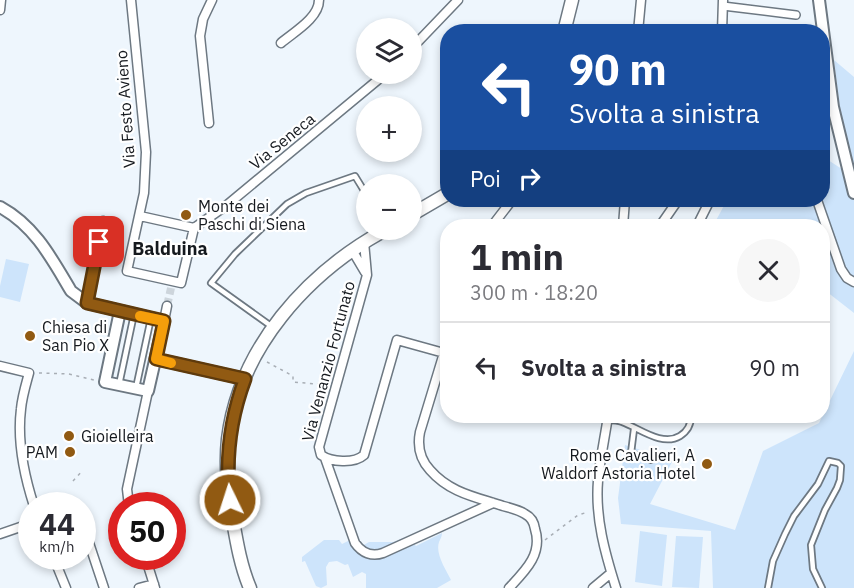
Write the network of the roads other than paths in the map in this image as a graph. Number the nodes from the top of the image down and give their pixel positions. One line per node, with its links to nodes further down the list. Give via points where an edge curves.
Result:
1 (1, 0): 10 (street)
2 (131, 0): 27 (street, Via Festo Avieno, via 146,146)
3 (212, 0): 20 (street, via 201,23 200,36)
4 (319, 0): 17 (street, via 315,14)
5 (458, 0): 16 (street)
6 (572, 0): 12 (main road)
7 (641, 0): 13 (street)
8 (819, 0): 15 (street)
9 (723, 3): 11 (street); 14 (street)
10 (0, 10)
11 (796, 15)
12 (566, 24)
13 (639, 24)
14 (722, 24)
15 (822, 24)
16 (422, 38)
17 (281, 43)
18 (373, 84): 30 (street, Via Seneca)
19 (830, 88): 22 (street)
20 (209, 123)
21 (356, 178): 43 (lane, via 306,193 287,204 211,283)
22 (854, 193)
23 (440, 198): 26 (main road)
24 (0, 207): 37 (street, via 34,234 71,291)
25 (507, 207): 28 (street)
26 (422, 209)
27 (140, 216): 30 (street); 30 (street, Via Festo Avieno, via 127,271 171,285 181,283)
28 (497, 219)
29 (103, 221): 37 (street)
30 (194, 228)
31 (830, 236): 36 (street, via 845,276)
32 (368, 240): 33 (main road)
33 (364, 242): 34 (main road); 35 (street, Via Venanzio Fortunato)
34 (352, 250): 35 (street, Via Venanzio Fortunato); 43 (main road, via 310,284)
35 (367, 275): 56 (street, Via Venanzio Fortunato, via 319,447)
36 (854, 282)
37 (87, 303): 39 (street)
38 (167, 306): 42 (street)
39 (120, 311): 40 (street); 49 (street, via 105,382)
40 (134, 314): 41 (street); 49 (lane)
41 (152, 318): 42 (street); 50 (lane)
42 (164, 321): 45 (street)
43 (274, 328): 48 (main road)
44 (440, 352): 56 (street, Via Venanzio Fortunato, via 397,340 364,455 353,460)
45 (156, 359): 48 (street); 51 (street)
46 (0, 366): 58 (street, via 29,372 21,408 20,439)
47 (440, 366): 60 (street, via 420,432 420,454 428,469 446,485)
48 (245, 379): 71 (main road, via 230,429 227,472 235,533)
49 (119, 385): 50 (street)
50 (136, 388): 51 (street)
51 (148, 391): 59 (street)
52 (607, 423): 66 (street, via 598,481 598,512)
53 (623, 423): 55 (lane)
54 (690, 423): 55 (lane, via 686,431 672,439)
55 (634, 429): 57 (lane, via 631,453)
56 (325, 458): 60 (street, via 352,535 359,548 368,553 383,553)
57 (651, 460)
58 (29, 492)
59 (127, 492)
60 (493, 503): 72 (street, via 529,516 537,532 537,549 530,564)
61 (18, 528): 62 (street)
62 (0, 534)
63 (96, 564): 69 (street)
64 (59, 570): 68 (street)
65 (149, 570): 67 (street)
66 (611, 573): 73 (street); 74 (street)
67 (154, 586): 70 (street)
68 (66, 588)
69 (104, 588)
70 (140, 588)
71 (250, 588)
72 (509, 588)
73 (593, 588)
74 (615, 588)
75 (768, 588): 76 (lane, via 773,561 785,534 829,461 841,466 840,480 810,552)
76 (822, 588)

